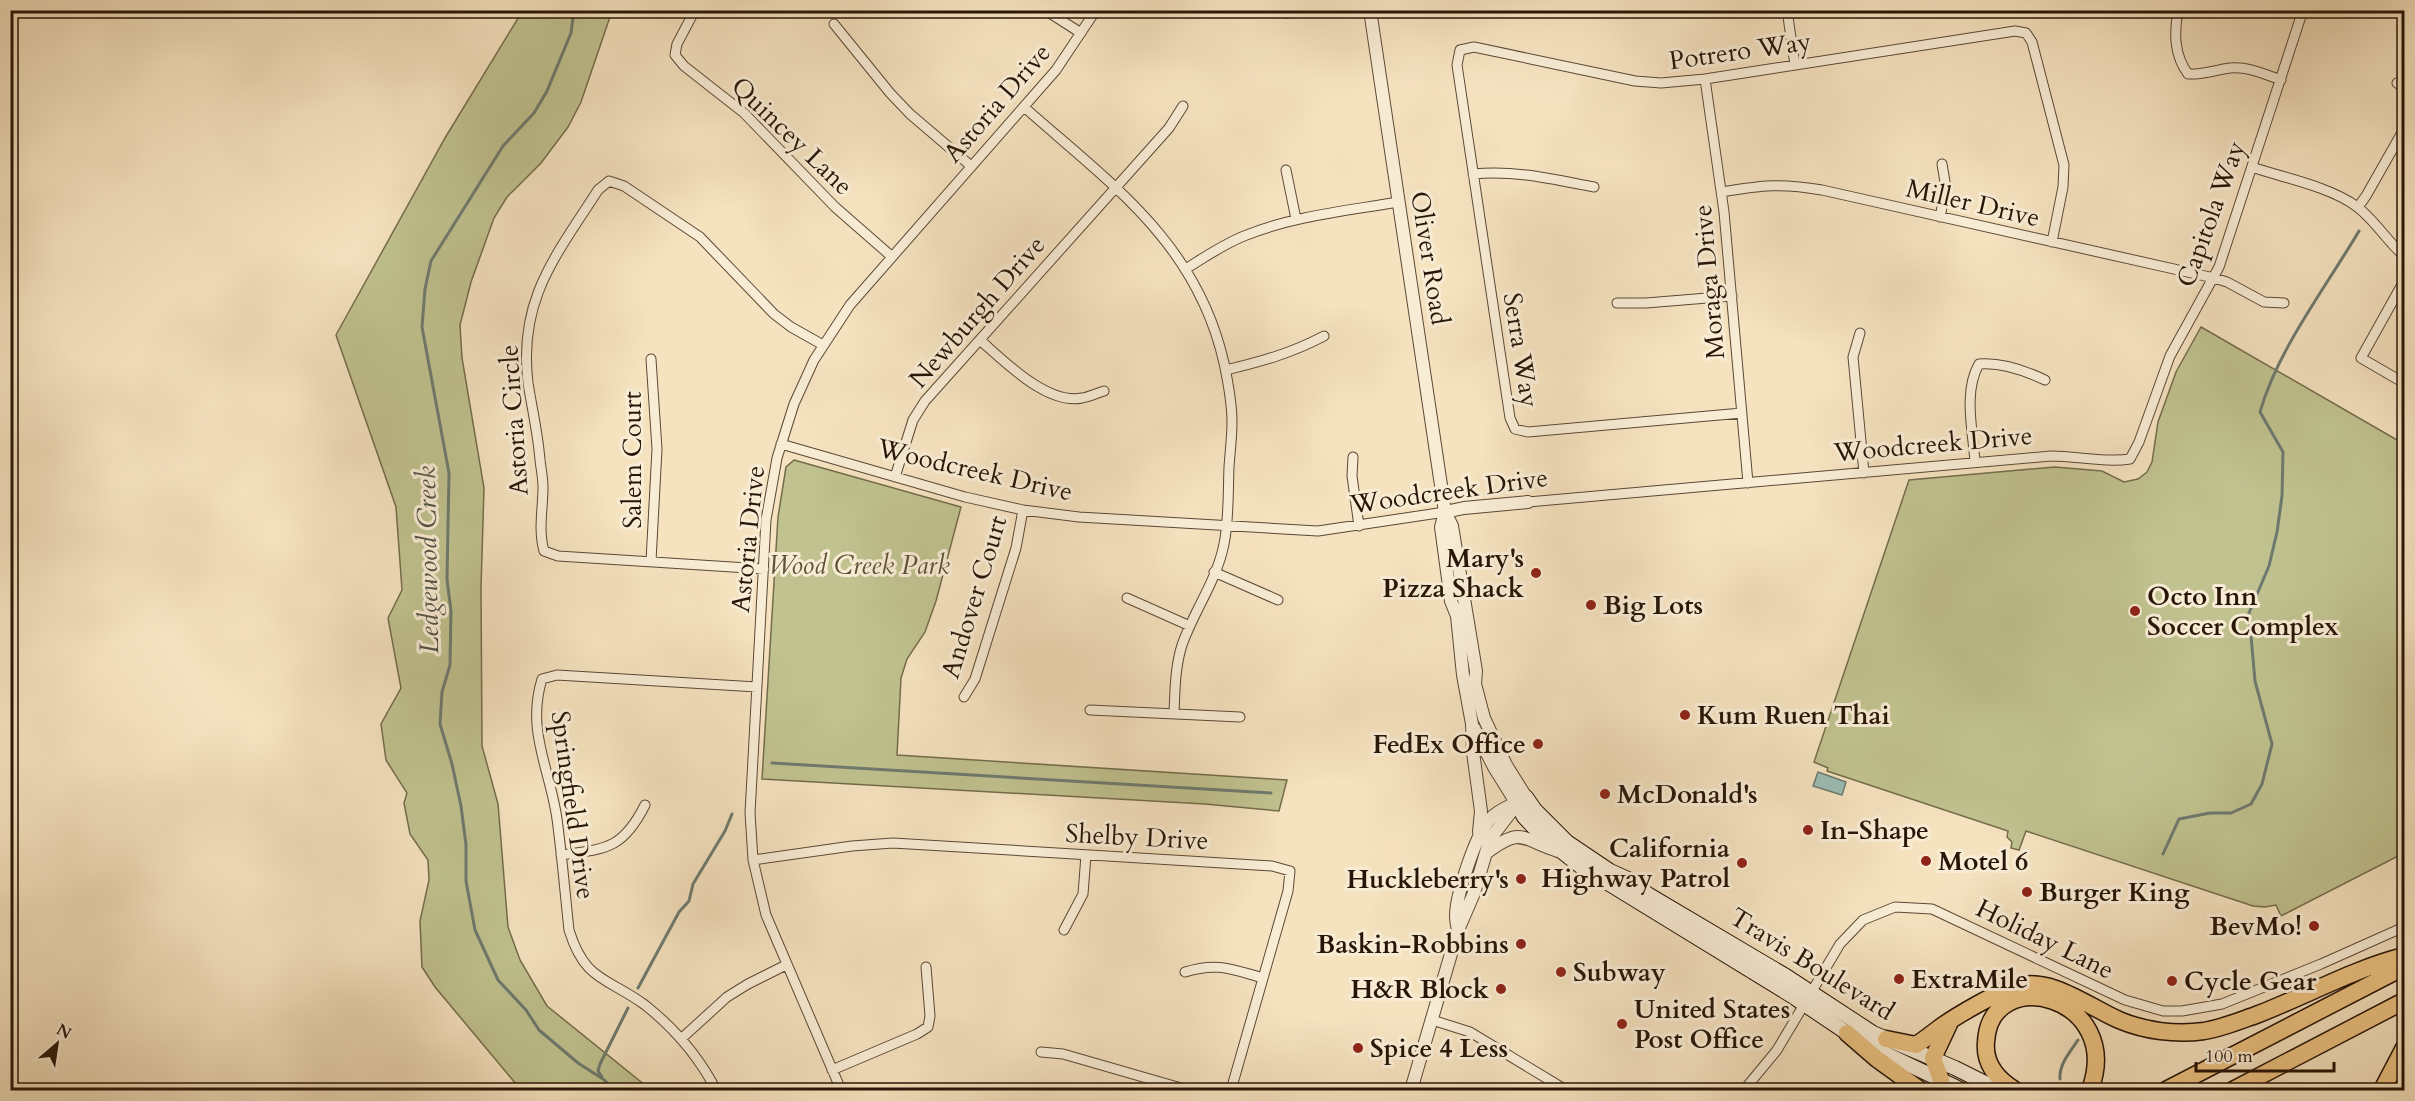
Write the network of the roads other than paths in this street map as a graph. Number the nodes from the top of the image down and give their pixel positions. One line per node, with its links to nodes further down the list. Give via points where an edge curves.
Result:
1 (695, 10): 30 (street, Quincey Lane, via 675,56 744,112 835,207)
2 (1045, 10): 9 (street)
3 (1096, 10): 9 (street, Astoria Drive)
4 (1370, 10): 25 (street, Oliver Road)
5 (1786, 10): 11 (street)
6 (2303, 10): 13 (street, Capitola Way)
7 (2178, 11): 13 (street, via 2174,35 2181,66 2188,74 2250,69)
8 (834, 24): 18 (street, via 910,114)
9 (1081, 33): 15 (street, Astoria Drive, via 1056,70)
10 (1460, 50): 12 (street, Potrero Way, via 1474,47 1635,81); 21 (street, Serra Way, via 1457,65)
11 (1795, 65): 12 (street, Potrero Way); 29 (street, Potrero Way, via 2015,31 2026,33 2032,42 2064,165)
12 (1705, 79): 24 (street, Moraga Drive)
13 (2281, 80): 19 (street, Capitola Way)
14 (1183, 105): 23 (street, Newburgh Drive)
15 (1024, 106): 18 (street, Astoria Drive); 23 (street)
16 (2404, 129): 26 (street)
17 (1942, 164): 27 (street, via 1946,188)
18 (971, 166): 30 (street, Astoria Drive)
19 (2252, 167): 26 (street, via 2330,193); 33 (street, Capitola Way)
20 (1286, 170): 28 (street)
21 (1473, 174): 22 (street, via 1521,173); 47 (street, Serra Way, via 1510,418 1515,429 1528,432)
22 (1594, 187)
23 (1116, 188): 32 (street, via 1144,214); 40 (street, Newburgh Drive)
24 (1722, 192): 27 (street, Miller Drive, via 1793,185); 35 (street, Moraga Drive)
25 (1398, 202): 28 (street); 57 (street, Oliver Road)
26 (2358, 207): 31 (street)
27 (1940, 217): 29 (street, Miller Drive)
28 (1296, 219): 32 (street, via 1242,236)
29 (2052, 242): 33 (street, Miller Drive)
30 (891, 256): 41 (street, Astoria Drive, via 850,304)
31 (2404, 256)
32 (1187, 268): 43 (street, via 1205,301)
33 (2214, 278): 37 (street, Miller Drive, via 2264,302); 50 (street, Capitola Way, via 2170,356)
34 (2404, 281): 45 (street, via 2361,358)
35 (1732, 296): 36 (street); 47 (street, Moraga Drive)
36 (1617, 303)
37 (2284, 303)
38 (1860, 333): 52 (street, via 1853,357)
39 (1323, 336): 43 (street, via 1291,352)
40 (980, 340): 46 (street, via 1032,383 1052,393 1081,399); 53 (street, Newburgh Drive, via 913,420)
41 (823, 345): 48 (street, Astoria Drive, via 794,404); 60 (street, Astoria Circle, via 774,314 719,254 672,216 624,186 609,181 598,190 538,287 531,313 526,346 543,486 540,538 543,551 558,556)
42 (651, 359): 60 (street, Salem Court, via 657,449)
43 (1226, 370): 58 (street, via 1232,421)
44 (2045, 381): 51 (street, via 2024,370 1979,364 1973,375 1971,397)
45 (2404, 383)
46 (1104, 391)
47 (1742, 413): 54 (street, Moraga Drive)
48 (781, 444): 53 (street, Woodcreek Drive); 61 (street, Astoria Drive, via 766,520)
49 (1353, 457): 59 (street)
50 (2130, 459): 51 (street, Woodcreek Drive, via 2051,456)
51 (1975, 462): 52 (street, Woodcreek Drive)
52 (1864, 473): 54 (street, Woodcreek Drive)
53 (895, 477): 56 (street, Woodcreek Drive)
54 (1748, 483): 55 (street, Woodcreek Drive)
55 (1528, 502): 57 (street, Woodcreek Drive)
56 (1023, 510): 58 (street, Woodcreek Drive); 67 (street, Andover Court, via 975,679)
57 (1445, 512): 59 (street, Woodcreek Drive); 71 (street, Oliver Road, via 1441,527); 72 (street, Oliver Road, via 1452,526 1475,684 1484,718)
58 (1226, 526): 59 (street, Woodcreek Drive, via 1318,531); 62 (street, via 1224,546)
59 (1359, 526)
60 (651, 561): 61 (street, Astoria Circle)
61 (764, 569): 66 (street, Astoria Drive)
62 (1214, 572): 64 (street); 65 (street)
63 (1128, 598): 65 (street)
64 (1278, 600)
65 (1190, 626): 69 (street, via 1176,665)
66 (757, 687): 77 (street, Springfield Drive, via 557,675 542,679 536,726); 79 (street, Astoria Drive, via 750,813)
67 (964, 697)
68 (1090, 710): 69 (street)
69 (1174, 712): 70 (street)
70 (1240, 717)
71 (1472, 724): 72 (street, Oliver Road, via 1494,767); 74 (street, Oliver Road, via 1481,811)
72 (1521, 800): 74 (street, Oliver Road, via 1491,818); 75 (main road, Travis Boulevard, via 1524,817); 76 (street, Oliver Road, via 1490,839); 89 (main road, Travis Boulevard, via 1587,857 1713,932)
73 (645, 805): 77 (street, via 634,826 619,841 600,850)
74 (1479, 837): 82 (street, Oliver Road, via 1456,916)
75 (1560, 851): 76 (street, via 1515,836); 89 (main road, Travis Boulevard)
76 (1486, 853): 82 (street, Oliver Road)
77 (561, 855): 94 (street, Springfield Drive, via 569,930 583,962 597,977 644,1005)
78 (1086, 855): 79 (street, Shelby Drive, via 893,843); 81 (street, via 1083,894); 88 (street, Shelby Drive, via 1272,866 1290,871)
79 (753, 860): 84 (street, Astoria Drive, via 766,915)
80 (2404, 927): 89 (street, Holiday Lane, via 2222,1004 2163,1011 2125,1000 1932,909 1895,907 1872,915 1853,929)
81 (1064, 930)
82 (1458, 930): 91 (street, Oliver Road)
83 (2404, 956): 92 (highway, via 2378,963 2249,1018 2205,1031 2148,1029 2042,985 2005,990)
84 (786, 965): 94 (street, via 727,998); 99 (street, Astoria Drive)
85 (926, 967): 99 (street, via 928,1027)
86 (2404, 967): 113 (highway)
87 (1185, 972): 88 (street, via 1205,966)
88 (1263, 978): 104 (street, Shelby Drive)
89 (1807, 999): 93 (main road, Travis Boulevard); 95 (main road, Travis Boulevard); 107 (street, Holiday Lane, via 1777,1050)
90 (2404, 1001): 114 (highway)
91 (1432, 1020): 105 (street, Oliver Road); 106 (street, via 1470,1032)
92 (1949, 1023): 95 (highway, via 1916,1045); 98 (highway)
93 (1847, 1033): 100 (main road, Travis Boulevard); 108 (highway)
94 (681, 1039): 101 (street, Springfield Drive)
95 (1886, 1039): 98 (main road, Travis Boulevard)
96 (2404, 1048): 115 (highway)
97 (1041, 1052): 103 (street, via 1063,1054)
98 (1933, 1058): 100 (highway); 110 (main road, Travis Boulevard)
99 (832, 1070): 102 (street, Astoria Drive)
100 (1941, 1080): 109 (main road, Travis Boulevard)
101 (716, 1090)
102 (841, 1090)
103 (1188, 1090)
104 (1231, 1090)
105 (1411, 1090)
106 (1566, 1090)
107 (1744, 1090)
108 (1920, 1090)
109 (1962, 1090)
110 (1999, 1090)
111 (2015, 1090): 112 (highway, via 1991,1070 1986,1038 1999,1011 2014,1000 2032,996 2051,999 2081,1019 2095,1048 2096,1065)
112 (2090, 1090)
113 (2166, 1090)
114 (2233, 1090)
115 (2382, 1090)

